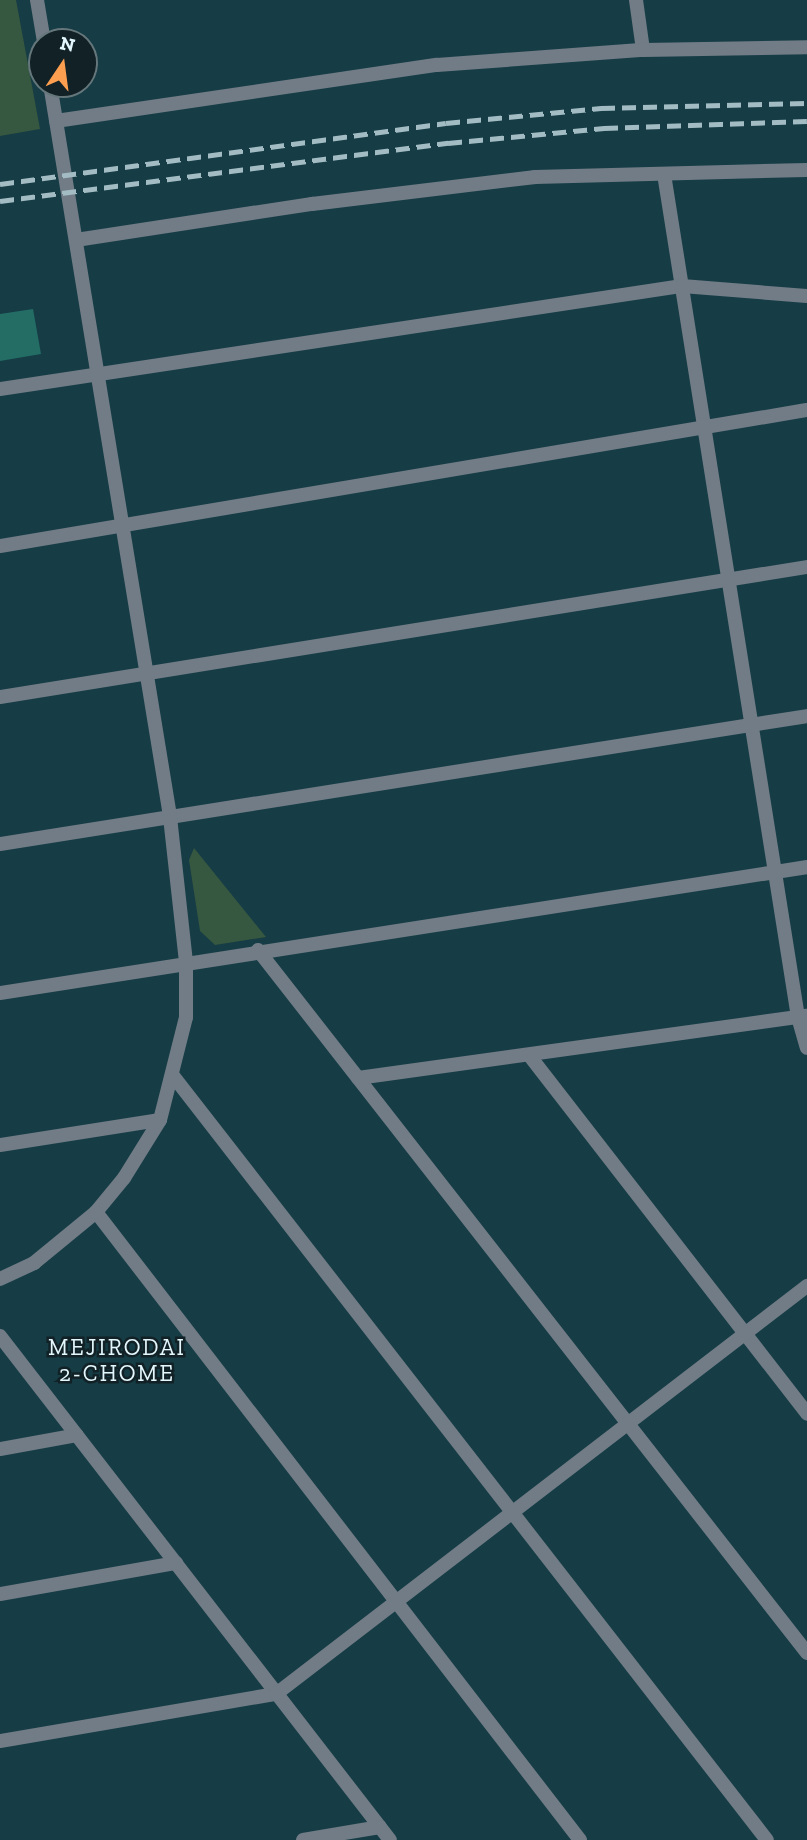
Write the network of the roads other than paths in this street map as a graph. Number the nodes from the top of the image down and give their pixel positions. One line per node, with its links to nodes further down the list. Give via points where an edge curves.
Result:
1 (37, 0): 3 (street)
2 (636, 0): 5 (street)
3 (42, 28)
4 (807, 47): 5 (street)
5 (643, 50): 7 (street, via 437,65)
6 (52, 98): 7 (street)
7 (57, 127): 10 (street)
8 (807, 170): 9 (street)
9 (664, 174): 10 (street, via 535,177); 11 (street)
10 (75, 233): 13 (street)
11 (682, 286): 12 (street); 13 (street); 16 (street)
12 (807, 296)
13 (96, 373): 14 (street); 17 (street)
14 (0, 389)
15 (807, 410): 16 (street)
16 (704, 427): 17 (street); 20 (street)
17 (121, 526): 18 (street); 21 (street)
18 (0, 545)
19 (807, 567): 20 (street)
20 (729, 579): 21 (street); 24 (street)
21 (147, 674): 22 (street); 25 (street)
22 (0, 697)
23 (807, 716): 24 (street)
24 (751, 725): 25 (street); 28 (street)
25 (170, 816): 26 (street); 30 (street)
26 (0, 844)
27 (807, 867): 28 (street)
28 (775, 872): 29 (street); 32 (street)
29 (258, 950): 30 (street); 36 (street)
30 (186, 962): 31 (street); 35 (street, via 186,1017)
31 (0, 993)
32 (803, 1016): 33 (street); 34 (street)
33 (807, 1048)
34 (528, 1055): 36 (street); 42 (street)
35 (174, 1077): 37 (street); 48 (street)
36 (358, 1078): 45 (street)
37 (160, 1120): 38 (street); 39 (street, via 124,1178)
38 (0, 1145)
39 (96, 1212): 40 (street, via 34,1263); 51 (street)
40 (0, 1279)
41 (807, 1286): 42 (street)
42 (744, 1333): 44 (street); 45 (street)
43 (0, 1336): 46 (street)
44 (807, 1415)
45 (627, 1423): 48 (street); 52 (street)
46 (77, 1436): 47 (street); 49 (street)
47 (0, 1448)
48 (511, 1511): 51 (street); 59 (street)
49 (176, 1563): 50 (street); 53 (street)
50 (0, 1594)
51 (395, 1601): 53 (street); 58 (street)
52 (807, 1653)
53 (276, 1693): 54 (street); 55 (street)
54 (0, 1741)
55 (380, 1827): 56 (street); 57 (street)
56 (303, 1840)
57 (390, 1840)
58 (580, 1840)
59 (767, 1840)

